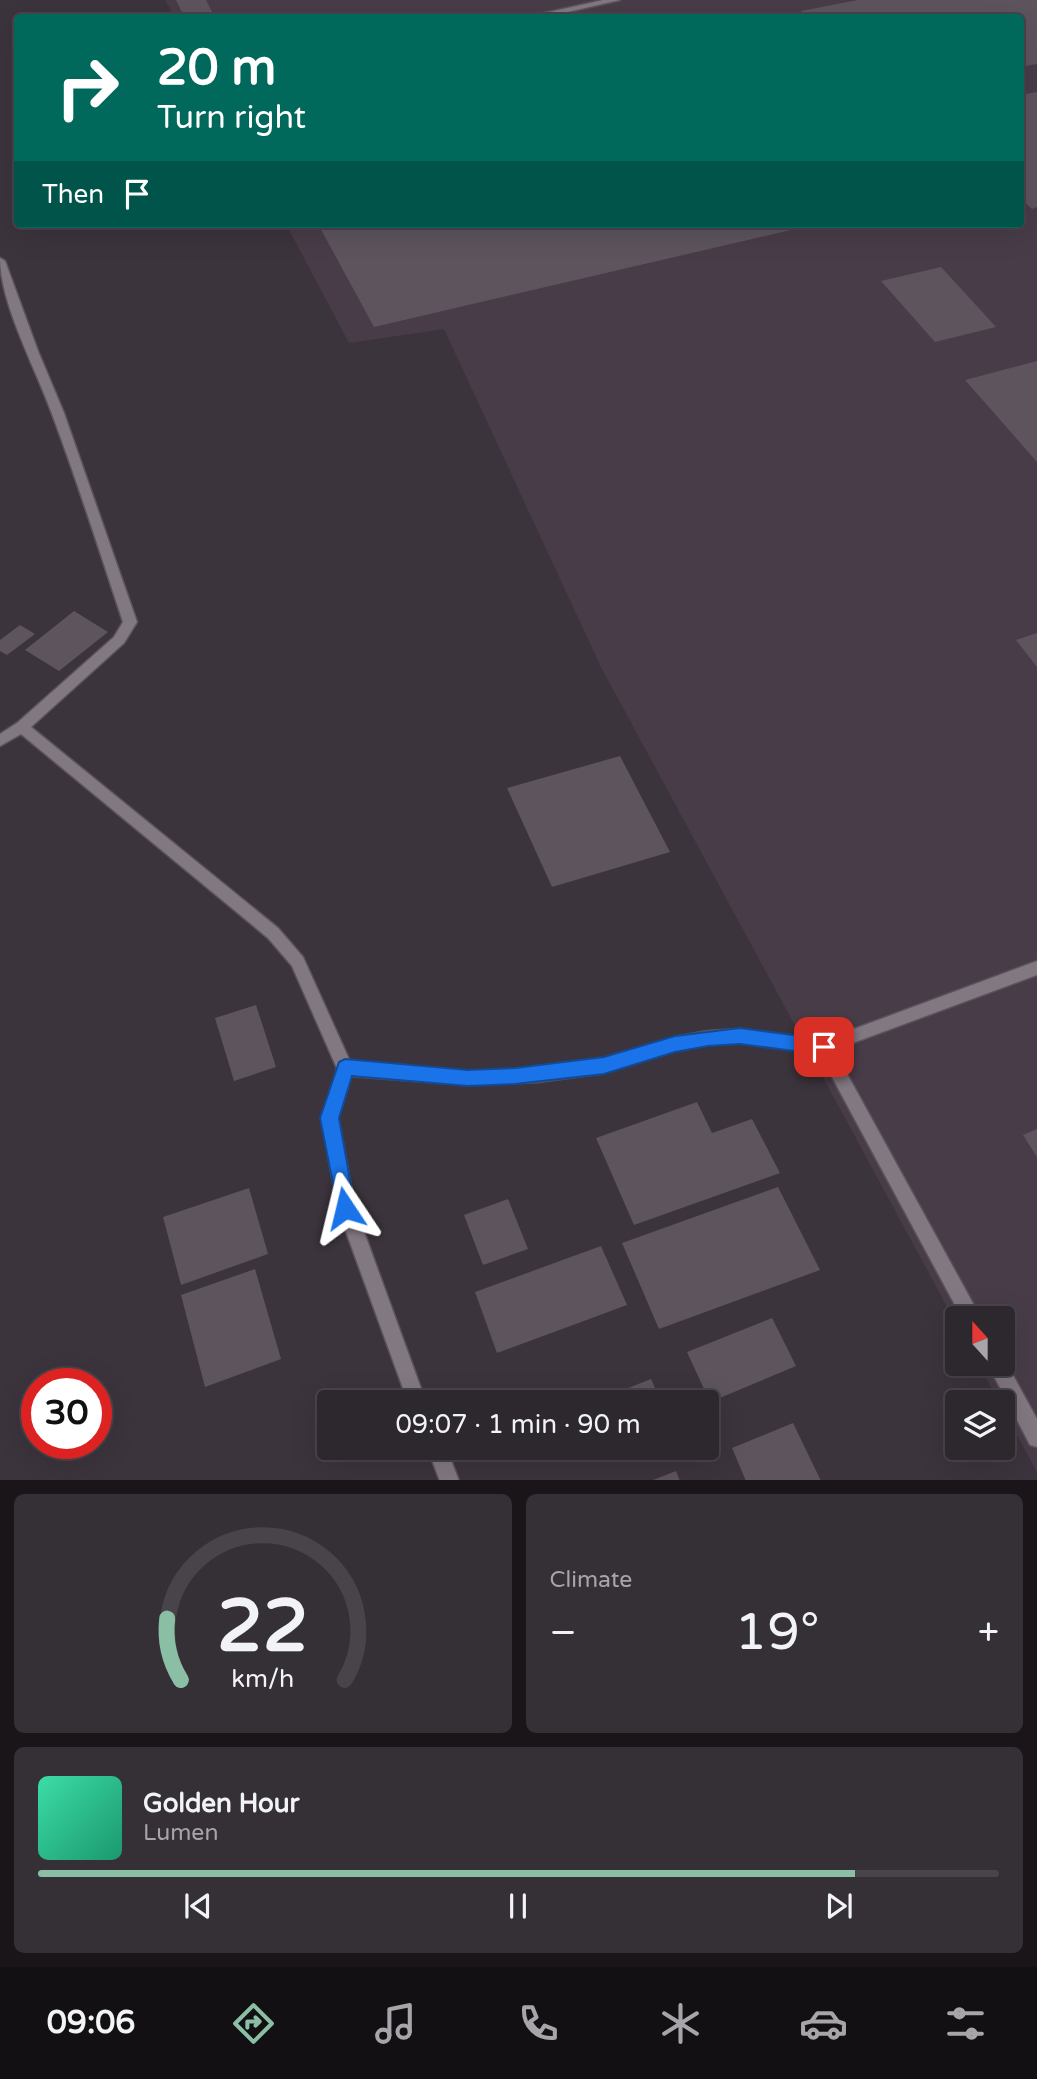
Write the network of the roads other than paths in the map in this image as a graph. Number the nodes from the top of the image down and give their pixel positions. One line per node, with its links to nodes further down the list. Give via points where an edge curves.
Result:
1 (616, 0): 2 (street)
2 (546, 14)
3 (0, 261): 4 (street, via 130,622 119,640)
4 (22, 727): 5 (street); 8 (street, via 273,933 298,962)
5 (0, 741)
6 (1037, 968): 7 (street)
7 (824, 1047): 8 (street, via 740,1036 708,1038 604,1066 538,1075 468,1078); 9 (street)
8 (345, 1068): 11 (street, via 330,1118 345,1208)
9 (964, 1306)
10 (1003, 1376): 12 (street)
11 (413, 1390)
12 (1037, 1438)
13 (442, 1460): 14 (street)
14 (450, 1480)

